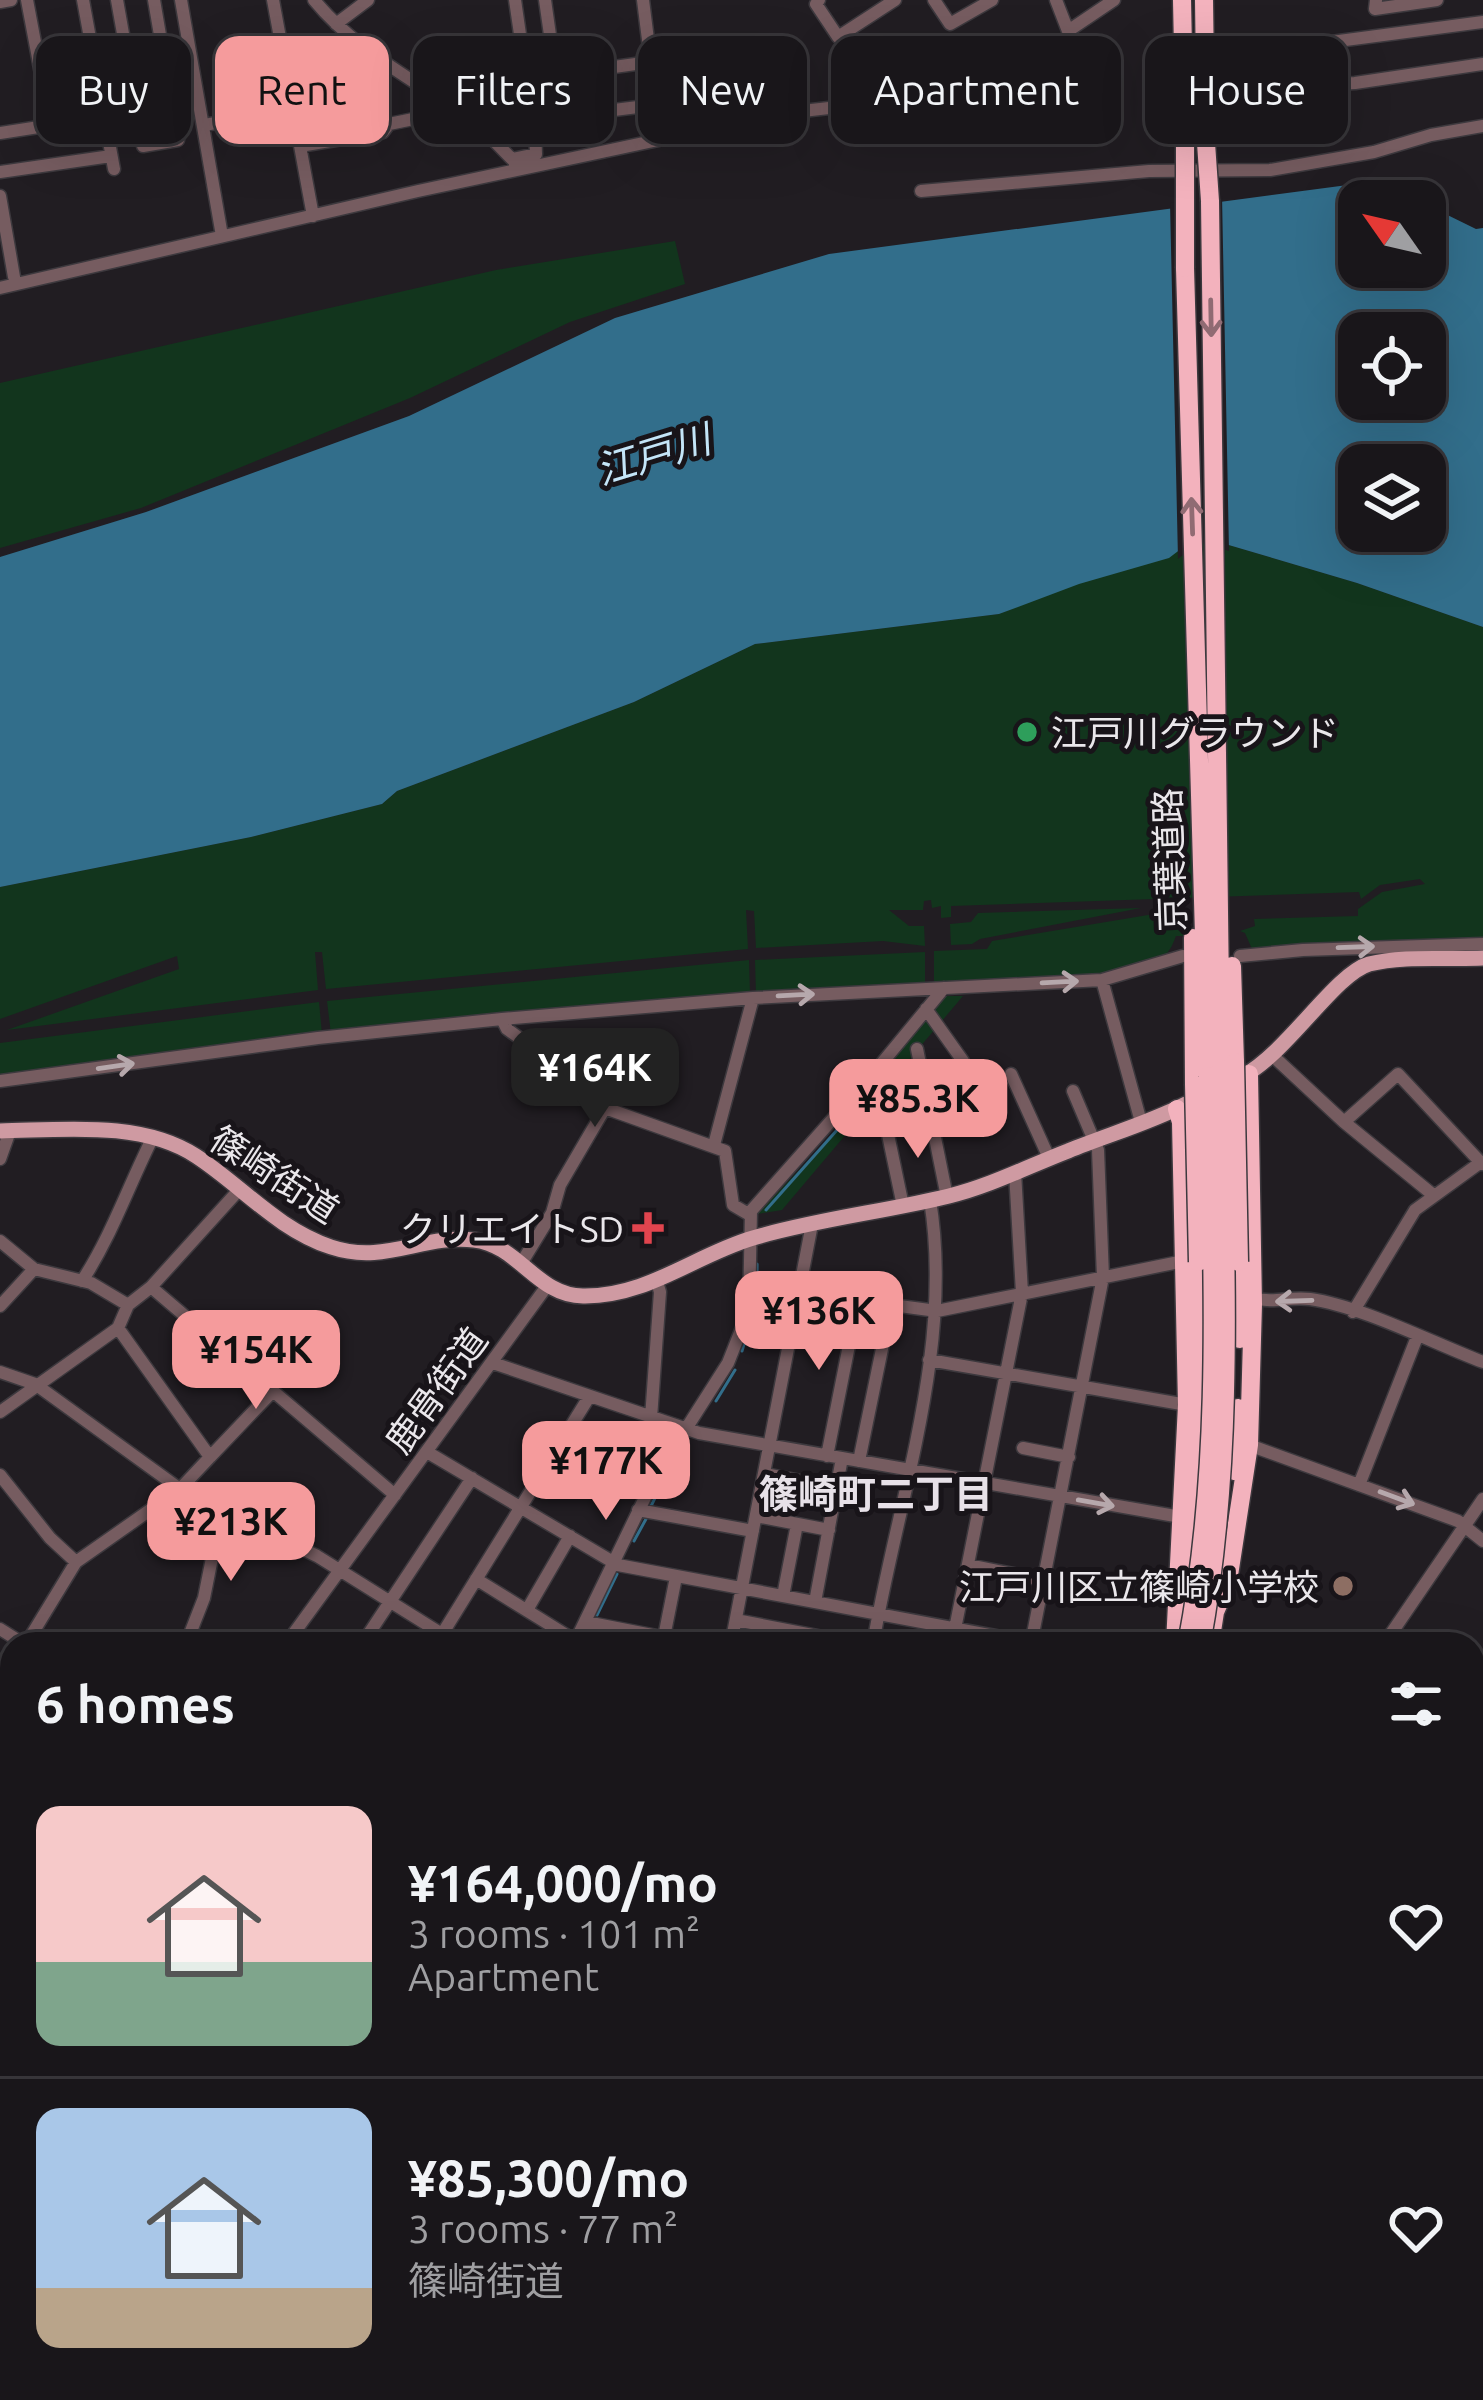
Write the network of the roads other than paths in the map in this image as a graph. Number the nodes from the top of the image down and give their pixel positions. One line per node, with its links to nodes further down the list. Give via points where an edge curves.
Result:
1 (10, 0): 23 (street)
2 (27, 0): 34 (street)
3 (83, 0): 27 (street)
4 (117, 0): 5 (street, via 143,146 178,140)
5 (154, 0)
6 (181, 0): 43 (street)
7 (273, 0): 28 (street)
8 (314, 0): 25 (street)
9 (368, 0): 25 (street)
10 (515, 0): 29 (street)
11 (545, 0): 30 (street)
12 (643, 0): 31 (street)
13 (819, 0): 14 (street, via 838,37)
14 (895, 0)
15 (934, 0): 16 (street, via 950,24)
16 (992, 0)
17 (1056, 0): 26 (street)
18 (1114, 0): 26 (street)
19 (1181, 0): 59 (highway, 京葉道路, one-way to 19, bridge, via 1194,579)
20 (1204, 0): 59 (highway, one-way to 59, bridge, via 1214,578 1225,736)
21 (1376, 0): 22 (street, via 1375,9)
22 (1437, 0)
23 (0, 2)
24 (1483, 22): 33 (street)
25 (336, 23): 37 (street)
26 (1068, 31): 32 (street)
27 (89, 36)
28 (280, 36)
29 (521, 36)
30 (550, 36)
31 (647, 36)
32 (1069, 36)
33 (1348, 40)
34 (36, 48)
35 (638, 64): 39 (street, via 585,71 590,113)
36 (1483, 64): 38 (street)
37 (413, 83)
38 (1348, 83)
39 (638, 107)
40 (831, 108): 51 (street)
41 (413, 119): 50 (street)
42 (215, 123): 43 (street)
43 (204, 125): 56 (street)
44 (1483, 126): 53 (street, via 1270,170 1149,171)
45 (36, 127): 46 (street)
46 (0, 133)
47 (108, 144): 52 (street, via 112,162)
48 (496, 144): 51 (street)
49 (536, 144): 51 (street, via 536,154)
50 (300, 146): 55 (street)
51 (513, 164): 55 (street)
52 (0, 172)
53 (921, 191)
54 (0, 196): 57 (street)
55 (313, 215): 56 (street)
56 (222, 236): 58 (street)
57 (14, 277)
58 (0, 287)
59 (1212, 927): 73 (highway); 73 (highway)
60 (1483, 944): 62 (street, one-way to 60)
61 (1183, 956): 64 (street)
62 (1240, 956)
63 (1483, 958): 70 (main road, via 1356,971)
64 (1102, 980): 65 (street, one-way to 64); 78 (street)
65 (944, 988): 66 (street, one-way to 65); 67 (street)
66 (753, 998): 68 (street); 84 (street)
67 (926, 1009): 71 (street); 93 (street)
68 (502, 1019): 74 (street, one-way to 68); 77 (street)
69 (917, 1049): 91 (street)
70 (1274, 1057): 73 (main road); 79 (street)
71 (963, 1061)
72 (1011, 1074): 85 (street)
73 (1225, 1074): 98 (highway, bridge); 108 (highway); 171 (highway, bridge, via 1240,1262 1234,1474); 194 (highway, bridge, via 1203,1539); 195 (highway, bridge, via 1226,1403)
74 (0, 1081)
75 (1073, 1091): 83 (street)
76 (1182, 1107): 78 (main road); 98 (highway)
77 (605, 1108): 84 (street); 97 (street)
78 (1141, 1122): 83 (main road)
79 (1344, 1122): 87 (street, via 1398,1074); 90 (street)
80 (886, 1125): 92 (street)
81 (5, 1131): 82 (main road, 篠崎街道, via 84,1129); 86 (street)
82 (152, 1139): 89 (main road, 篠崎街道, via 191,1153); 101 (street, via 108,1243)
83 (1096, 1139): 85 (main road); 100 (street)
84 (714, 1145): 93 (street, via 728,1155 733,1205)
85 (1049, 1158): 88 (main road)
86 (0, 1159)
87 (1482, 1163): 90 (street)
88 (1015, 1172): 91 (main road); 107 (street)
89 (238, 1191): 97 (main road, 篠崎街道, via 334,1249 381,1254 475,1240); 105 (street)
90 (1432, 1194): 114 (street)
91 (939, 1198): 92 (main road); 113 (street)
92 (903, 1206): 94 (main road)
93 (753, 1210): 95 (street)
94 (812, 1224): 95 (main road); 106 (street)
95 (748, 1239): 102 (main road); 104 (street)
96 (0, 1241): 99 (street)
97 (522, 1262): 103 (main road, 篠崎街道)
98 (1191, 1262): 100 (street); 126 (highway); 193 (highway, via 1196,1494)
99 (34, 1269): 101 (street); 112 (street)
100 (1103, 1276): 107 (street); 123 (street)
101 (82, 1281): 110 (street)
102 (657, 1282): 103 (main road, via 586,1297); 128 (street)
103 (547, 1286): 119 (street, 鹿骨街道)
104 (749, 1286): 106 (street); 129 (street, via 728,1363)
105 (151, 1287): 110 (street); 124 (street)
106 (802, 1293): 109 (street); 130 (street)
107 (1022, 1293): 113 (street); 121 (street)
108 (1253, 1298): 114 (street, one-way to 108, via 1306,1298); 131 (highway)
109 (858, 1300): 111 (street); 135 (street)
110 (128, 1305): 115 (street)
111 (891, 1305): 113 (street); 137 (street)
112 (0, 1306)
113 (938, 1311): 117 (street)
114 (1353, 1312): 116 (street)
115 (118, 1328): 122 (street); 134 (street)
116 (1417, 1337): 118 (street); 143 (street)
117 (929, 1360): 121 (street); 138 (street)
118 (1483, 1362)
119 (493, 1363): 125 (street); 133 (street, 鹿骨街道)
120 (0, 1372): 122 (street)
121 (1006, 1372): 123 (street); 142 (street)
122 (35, 1384): 127 (street); 145 (street)
123 (1083, 1386): 126 (street); 136 (street)
124 (271, 1393): 134 (street); 146 (street)
125 (589, 1397): 128 (street); 149 (street)
126 (1186, 1405): 152 (highway)
127 (0, 1412)
128 (651, 1418): 129 (street)
129 (687, 1429): 130 (street); 151 (street)
130 (771, 1445): 135 (street); 140 (street)
131 (1249, 1445): 143 (street); 171 (highway, via 1228,1582)
132 (1023, 1448): 136 (street)
133 (427, 1452): 141 (street); 146 (street, 鹿骨街道)
134 (211, 1457): 145 (street)
135 (835, 1457): 137 (street); 144 (street)
136 (1069, 1457): 147 (street)
137 (859, 1461): 138 (street)
138 (908, 1470): 142 (street); 172 (street)
139 (0, 1474): 159 (street)
140 (764, 1474): 144 (street); 153 (street)
141 (472, 1478): 149 (street); 168 (street)
142 (984, 1483): 147 (street); 161 (street)
143 (1359, 1485): 155 (street, one-way to 155)
144 (836, 1488): 156 (street)
145 (180, 1489): 150 (street); 159 (street)
146 (395, 1496): 162 (street, 鹿骨街道)
147 (1060, 1497): 152 (street, one-way to 152); 165 (street)
148 (1483, 1499): 155 (street)
149 (521, 1507): 157 (street); 164 (street)
150 (222, 1508): 162 (street); 177 (street)
151 (638, 1510): 153 (street); 160 (street)
152 (1180, 1517): 192 (highway)
153 (754, 1524): 154 (street); 166 (street)
154 (797, 1524): 156 (street); 167 (street)
155 (1464, 1526): 158 (street); 197 (street)
156 (829, 1530): 169 (street)
157 (570, 1536): 160 (street); 170 (street)
158 (1483, 1540)
159 (76, 1562): 176 (street)
160 (614, 1562): 163 (street); 174 (street)
161 (968, 1565): 165 (street); 175 (street)
162 (340, 1570): 168 (street); 178 (street, 鹿骨街道)
163 (676, 1577): 166 (street); 185 (street)
164 (476, 1579): 170 (street); 181 (street)
165 (1043, 1580): 191 (street)
166 (742, 1589): 167 (street); 173 (street)
167 (783, 1596): 169 (street)
168 (390, 1601): 179 (street); 180 (street)
169 (815, 1602): 172 (street)
170 (526, 1610): 182 (street)
171 (1215, 1612): 196 (highway)
172 (878, 1615): 175 (street); 188 (street)
173 (736, 1620): 186 (street); 187 (street)
174 (586, 1622): 183 (street); 184 (street)
175 (955, 1628): 189 (street); 190 (street)
176 (32, 1632)
177 (191, 1632)
178 (295, 1632)
179 (370, 1632)
180 (430, 1632)
181 (443, 1632)
182 (559, 1632)
183 (581, 1632)
184 (614, 1632)
185 (665, 1632)
186 (734, 1632)
187 (798, 1632)
188 (875, 1632)
189 (954, 1632)
190 (974, 1632)
191 (1035, 1632)
192 (1179, 1632)
193 (1180, 1632)
194 (1181, 1632)
195 (1203, 1632)
196 (1213, 1632)
197 (1392, 1632)

